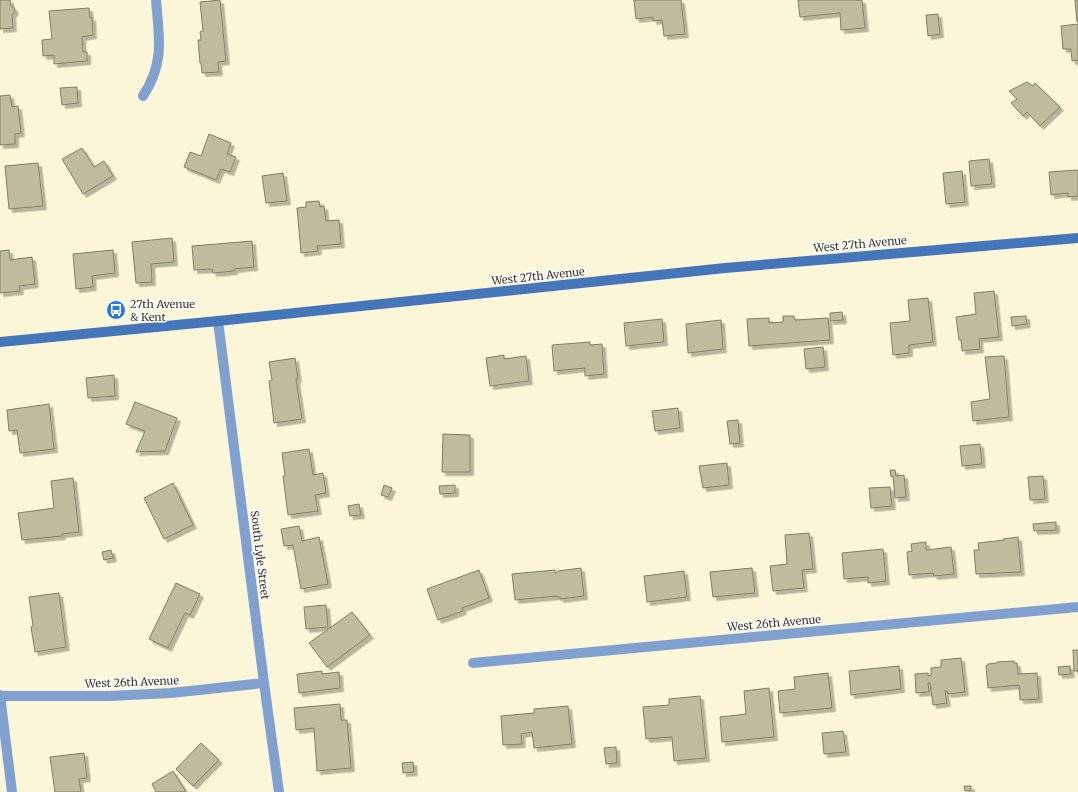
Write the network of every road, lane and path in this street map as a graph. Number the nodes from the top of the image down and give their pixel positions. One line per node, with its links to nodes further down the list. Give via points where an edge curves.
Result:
1 (156, 0): 2 (street, via 160,46 151,83)
2 (143, 96)
3 (1078, 238): 4 (main road, West 27th Avenue, via 725,268)
4 (218, 321): 5 (main road, West 27th Avenue); 8 (street, South Lyle Street)
5 (0, 342)
6 (1078, 607): 7 (street, West 26th Avenue)
7 (473, 663)
8 (264, 683): 9 (street, West 26th Avenue, via 171,693); 11 (street, South Lyle Street)
9 (0, 696): 10 (street)
10 (12, 792)
11 (279, 792)

